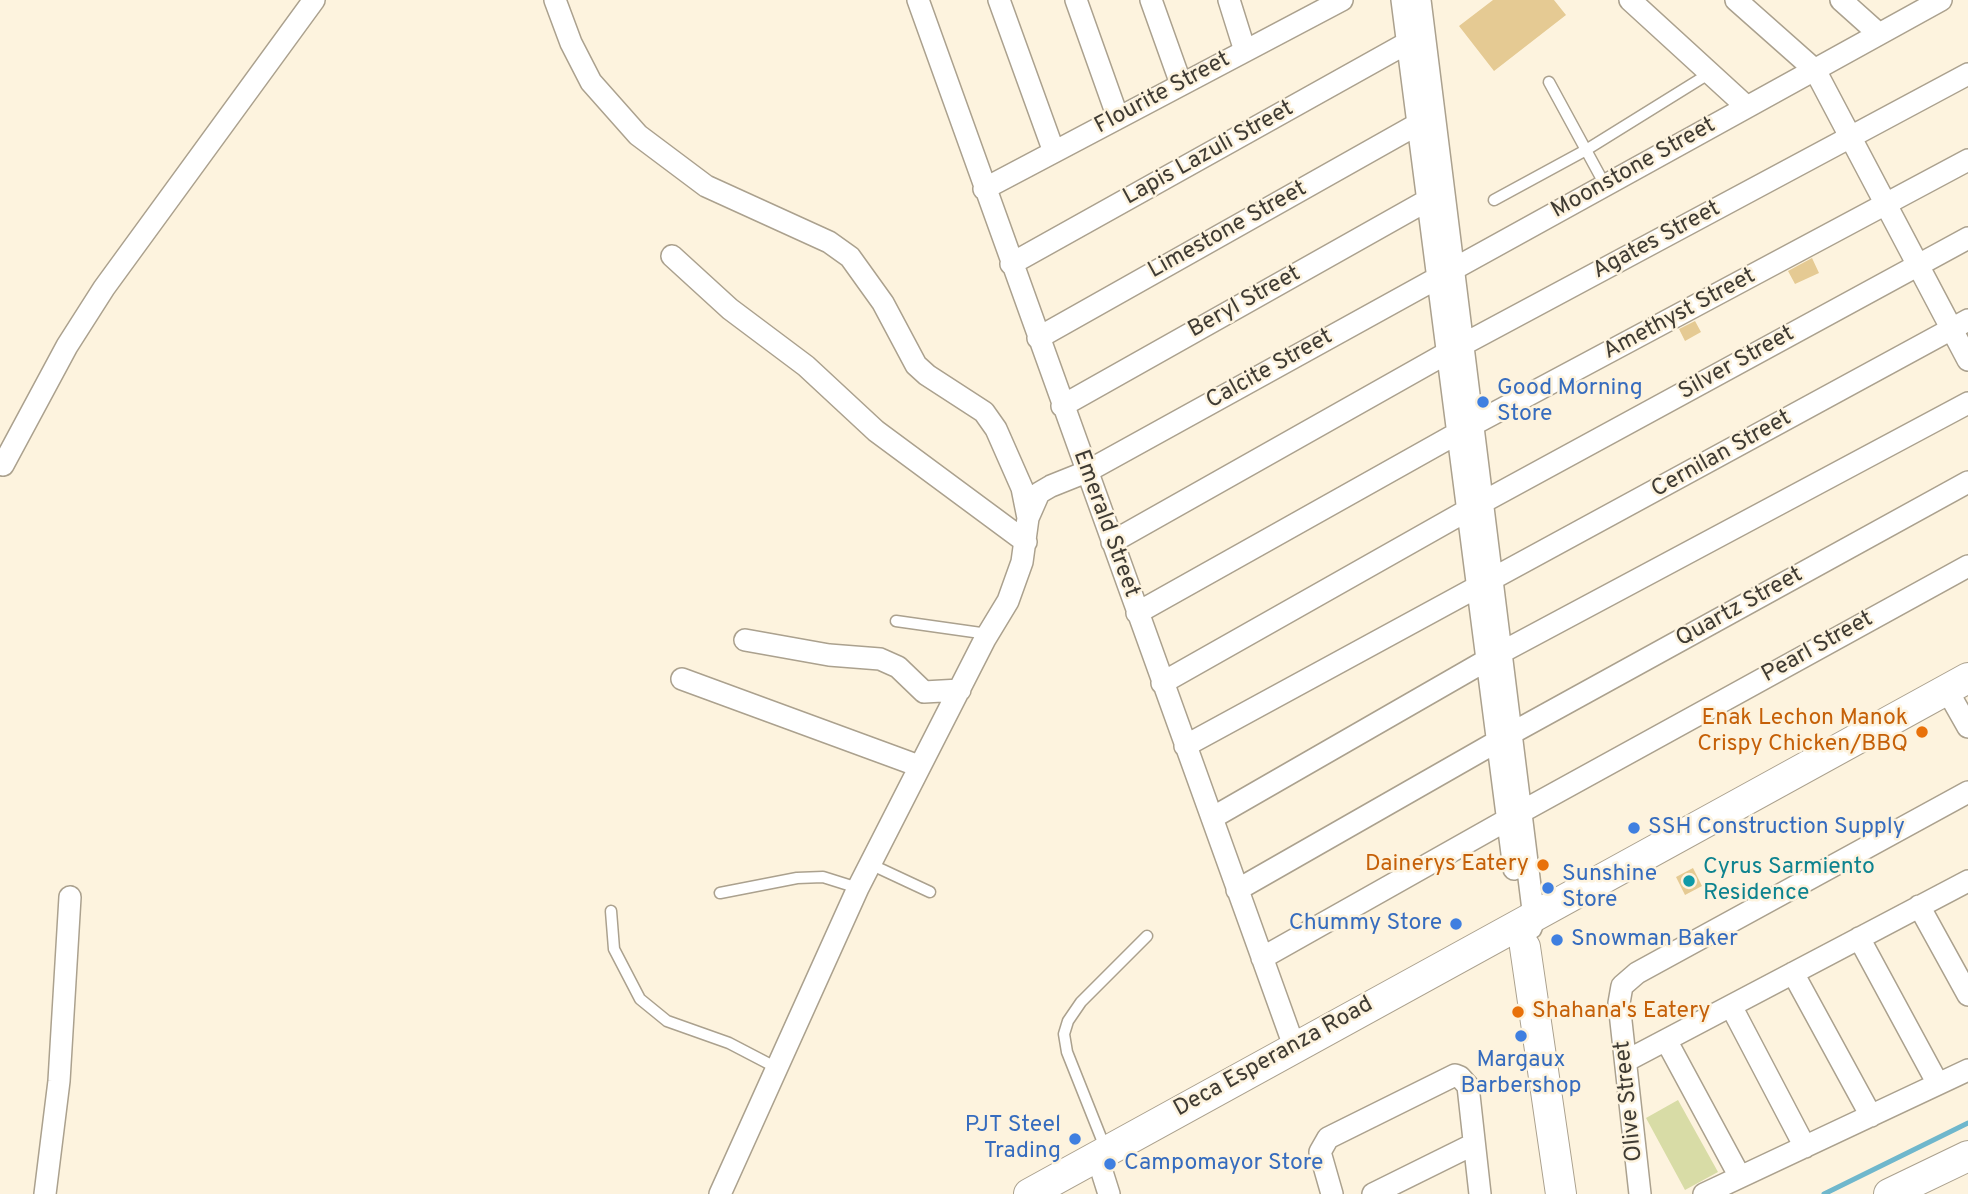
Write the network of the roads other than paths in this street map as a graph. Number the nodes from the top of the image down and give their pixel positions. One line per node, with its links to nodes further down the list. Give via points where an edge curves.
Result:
1 (314, 0): 48 (street, via 104,288)
2 (555, 0): 52 (street, via 591,82 638,135 706,186 850,257 883,303 916,365 984,412 996,429 1022,488)
3 (918, 0): 32 (street, Emerald Street)
4 (999, 0): 29 (street)
5 (1076, 0): 25 (street)
6 (1151, 0): 23 (street)
7 (1229, 0): 18 (street)
8 (1342, 0): 15 (street, Flourite Street)
9 (1402, 0): 17 (street)
10 (1420, 0): 40 (street)
11 (1630, 0): 20 (street)
12 (1736, 0): 19 (street)
13 (1841, 0): 16 (street)
14 (1941, 0): 16 (street, Moonstone Street)
15 (1308, 8): 18 (street, Flourite Street)
16 (1879, 34): 19 (street, Moonstone Street)
17 (1407, 43): 26 (street); 38 (street, Lapis Lazuli Street)
18 (1245, 51): 23 (street, Flourite Street)
19 (1815, 70): 24 (street, Moonstone Street); 27 (street)
20 (1710, 74): 24 (street); 28 (lane)
21 (1968, 74): 27 (street, Agates Street)
22 (1549, 82): 28 (lane)
23 (1181, 85): 25 (street, Flourite Street)
24 (1747, 107): 31 (street, Moonstone Street)
25 (1118, 118): 29 (street, Flourite Street)
26 (1418, 124): 33 (street); 42 (street, Limestone Street)
27 (1851, 139): 35 (street); 43 (street, Agates Street)
28 (1586, 150): 31 (lane); 34 (lane)
29 (1054, 152): 32 (street, Flourite Street)
30 (1968, 160): 35 (street, Amethyst Street)
31 (1605, 185): 40 (street, Moonstone Street)
32 (984, 188): 38 (street, Emerald Street)
33 (1428, 200): 40 (street); 46 (street, Beryl Street)
34 (1494, 200)
35 (1886, 205): 39 (street); 47 (street, Amethyst Street)
36 (1968, 238): 39 (street, Silver Street)
37 (672, 256): 53 (street, via 730,309 806,366 876,431)
38 (1011, 264): 42 (street, Emerald Street)
39 (1918, 266): 41 (street); 51 (street, Silver Street)
40 (1446, 274): 43 (street); 49 (street, Calcite Street)
41 (1960, 325): 44 (street); 56 (street, Cernilan Street)
42 (1038, 338): 46 (street, Emerald Street)
43 (1456, 348): 47 (street); 54 (street, Agates Street)
44 (1968, 360)
45 (1968, 403): 61 (street)
46 (1062, 406): 49 (street, Emerald Street)
47 (1466, 429): 51 (street); 57 (street, Amethyst Street)
48 (3, 465)
49 (1086, 472): 52 (street, Calcite Street, via 1039,493); 54 (street, Emerald Street)
50 (1968, 482): 67 (street, Quartz Street)
51 (1475, 506): 56 (street); 63 (street, Silver Street)
52 (1028, 518): 53 (street)
53 (1027, 542): 59 (street, via 1008,601)
54 (1112, 542): 57 (street, Emerald Street)
55 (1968, 566): 71 (street, Pearl Street)
56 (1485, 585): 61 (street); 68 (street, Cernilan Street)
57 (1138, 613): 63 (street, Emerald Street)
58 (896, 621): 59 (lane)
59 (988, 634): 65 (street)
60 (746, 640): 65 (street, via 880,659 898,667 924,692)
61 (1494, 656): 67 (street); 72 (street)
62 (682, 680): 69 (street)
63 (1162, 682): 68 (street, Emerald Street)
64 (1958, 684): 66 (street); 82 (street, Deca Esperanza Road)
65 (960, 690): 69 (street)
66 (1968, 727)
67 (1504, 737): 71 (street); 76 (street, Quartz Street)
68 (1185, 746): 72 (street, Emerald Street)
69 (919, 766): 73 (street)
70 (1968, 792): 91 (street, Olive Street, via 1629,979 1622,986 1619,1003)
71 (1514, 816): 82 (street); 85 (street, Pearl Street)
72 (1212, 818): 76 (street, Emerald Street)
73 (870, 864): 75 (street); 77 (lane)
74 (1968, 881): 80 (street)
75 (858, 888): 78 (lane, via 822,877); 92 (street)
76 (1237, 890): 85 (street, Emerald Street)
77 (930, 892)
78 (720, 893)
79 (70, 897): 101 (street, via 59,1081)
80 (1919, 906): 84 (street); 87 (street)
81 (611, 911): 92 (lane, via 614,949 640,999 667,1021 729,1043)
82 (1527, 930): 90 (street, Deca Esperanza Road); 108 (street)
83 (1147, 936): 98 (lane, via 1081,1002 1064,1034)
84 (1858, 938): 86 (street); 94 (street)
85 (1262, 958): 90 (street, Emerald Street)
86 (1793, 973): 88 (street); 95 (street)
87 (1968, 995)
88 (1731, 1006): 89 (street); 97 (street)
89 (1666, 1040): 91 (street); 100 (street)
90 (1294, 1046): 98 (street, Deca Esperanza Road)
91 (1626, 1062): 109 (street, Olive Street)
92 (777, 1068): 102 (street)
93 (1968, 1070): 94 (street)
94 (1938, 1084): 95 (street)
95 (1871, 1116): 97 (street)
96 (1474, 1144): 105 (street, via 1468,1086 1455,1075 1338,1131 1322,1145 1321,1163); 106 (street); 107 (street)
97 (1805, 1146): 100 (street)
98 (1101, 1153): 103 (street, Deca Esperanza Road); 104 (street)
99 (1968, 1156): 111 (street)
100 (1740, 1177): 110 (street)
101 (44, 1194)
102 (720, 1194)
103 (1029, 1194)
104 (1109, 1194)
105 (1332, 1194)
106 (1373, 1194)
107 (1480, 1194)
108 (1561, 1194)
109 (1640, 1194)
110 (1704, 1194)
111 (1889, 1194)

